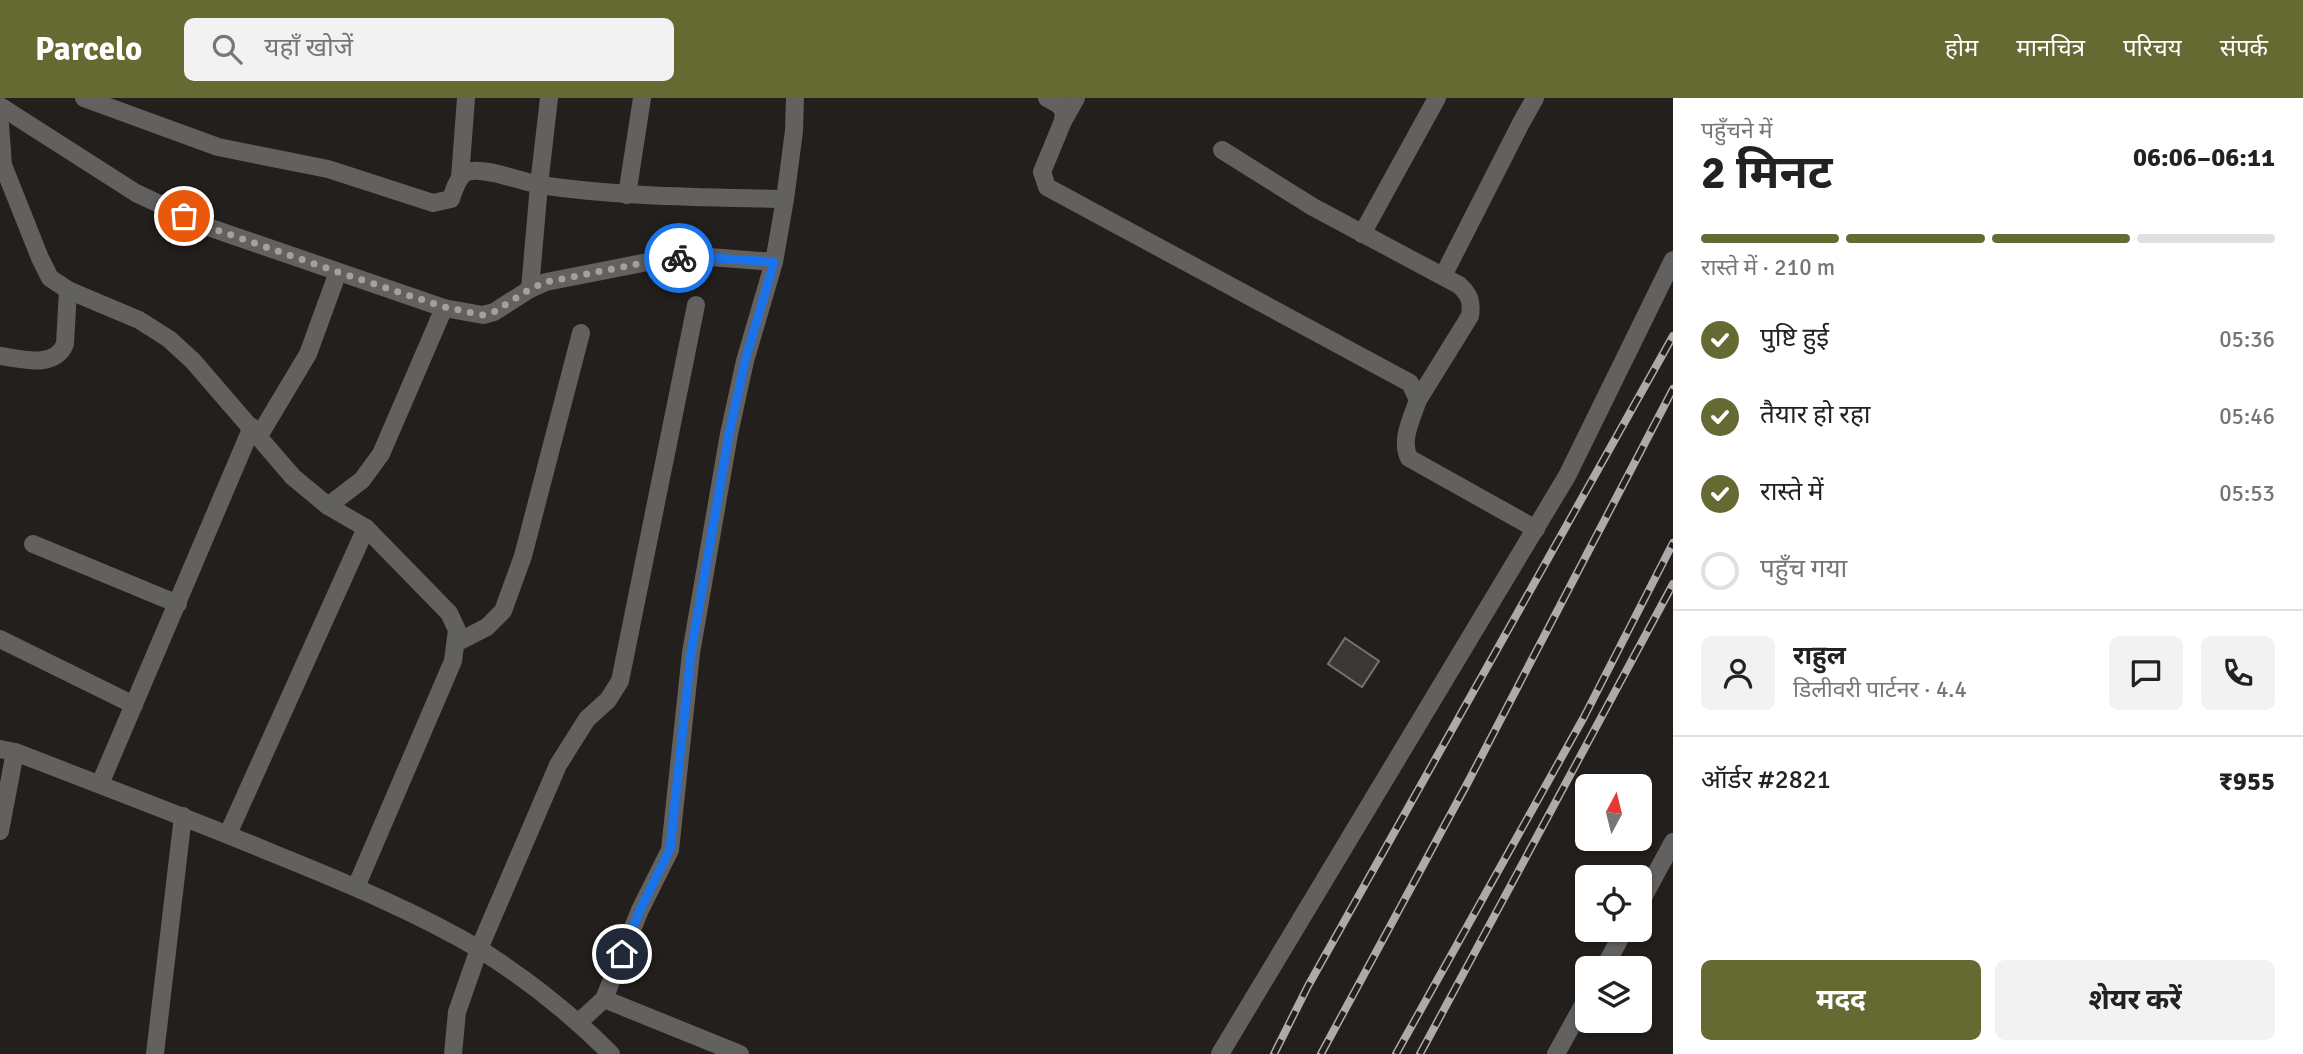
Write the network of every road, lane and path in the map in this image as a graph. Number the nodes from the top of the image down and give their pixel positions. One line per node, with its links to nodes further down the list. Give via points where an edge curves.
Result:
1 (84, 98): 14 (street, via 218,147 328,169 433,202 451,199)
2 (466, 98): 14 (street)
3 (549, 98): 15 (street)
4 (642, 98): 16 (street)
5 (795, 98): 18 (street)
6 (1046, 98): 11 (street, via 1064,111)
7 (1076, 98): 11 (street)
8 (1437, 98): 19 (street)
9 (1535, 98): 23 (street)
10 (0, 106): 22 (street, via 136,193 208,227)
11 (1063, 121): 30 (street, via 1042,172 1047,187 1395,373 1410,383)
12 (0, 125): 17 (street)
13 (1222, 150): 19 (street)
14 (460, 178): 15 (street, via 478,171)
15 (538, 185): 16 (street); 24 (street)
16 (627, 195): 18 (street)
17 (9, 197): 25 (street, via 50,278)
18 (785, 199): 21 (street)
19 (1362, 234): 23 (street)
20 (1673, 260): 34 (street, via 1567,476)
21 (774, 262): 24 (street, via 697,257 658,260); 49 (street, via 729,434 691,653 670,849)
22 (338, 272): 27 (street); 31 (street, via 308,354)
23 (1443, 276): 30 (street, via 1468,293 1470,316)
24 (530, 289): 27 (street, via 483,315)
25 (68, 290): 29 (street, via 62,352 38,361); 31 (street, via 139,320 169,339)
26 (696, 304): 48 (street, via 620,681 587,719 558,765)
27 (444, 307): 32 (street, via 381,454 362,480)
28 (581, 333): 38 (street, via 523,556 503,611 487,627)
29 (0, 356)
30 (1418, 400): 34 (street, via 1406,436 1409,457)
31 (256, 432): 32 (street, via 293,477); 36 (street)
32 (328, 506): 33 (street)
33 (366, 528): 38 (street, via 449,613 457,630); 44 (street)
34 (1536, 529): 56 (street)
35 (33, 544): 36 (street)
36 (178, 604): 39 (street)
37 (0, 639): 39 (street)
38 (456, 643): 47 (street, via 453,661)
39 (134, 705): 41 (street)
40 (8, 751): 41 (street); 43 (street)
41 (100, 784): 42 (street)
42 (183, 816): 44 (street); 52 (street)
43 (0, 831)
44 (228, 834): 47 (street)
45 (1673, 842): 46 (street)
46 (1652, 881)
47 (356, 887): 48 (street)
48 (479, 949): 51 (street); 53 (street, via 457,1012)
49 (604, 999): 51 (street); 55 (street)
50 (1575, 1020): 57 (street)
51 (579, 1022): 54 (street)
52 (155, 1054)
53 (453, 1054)
54 (611, 1054)
55 (740, 1054)
56 (1220, 1054)
57 (1556, 1054)

